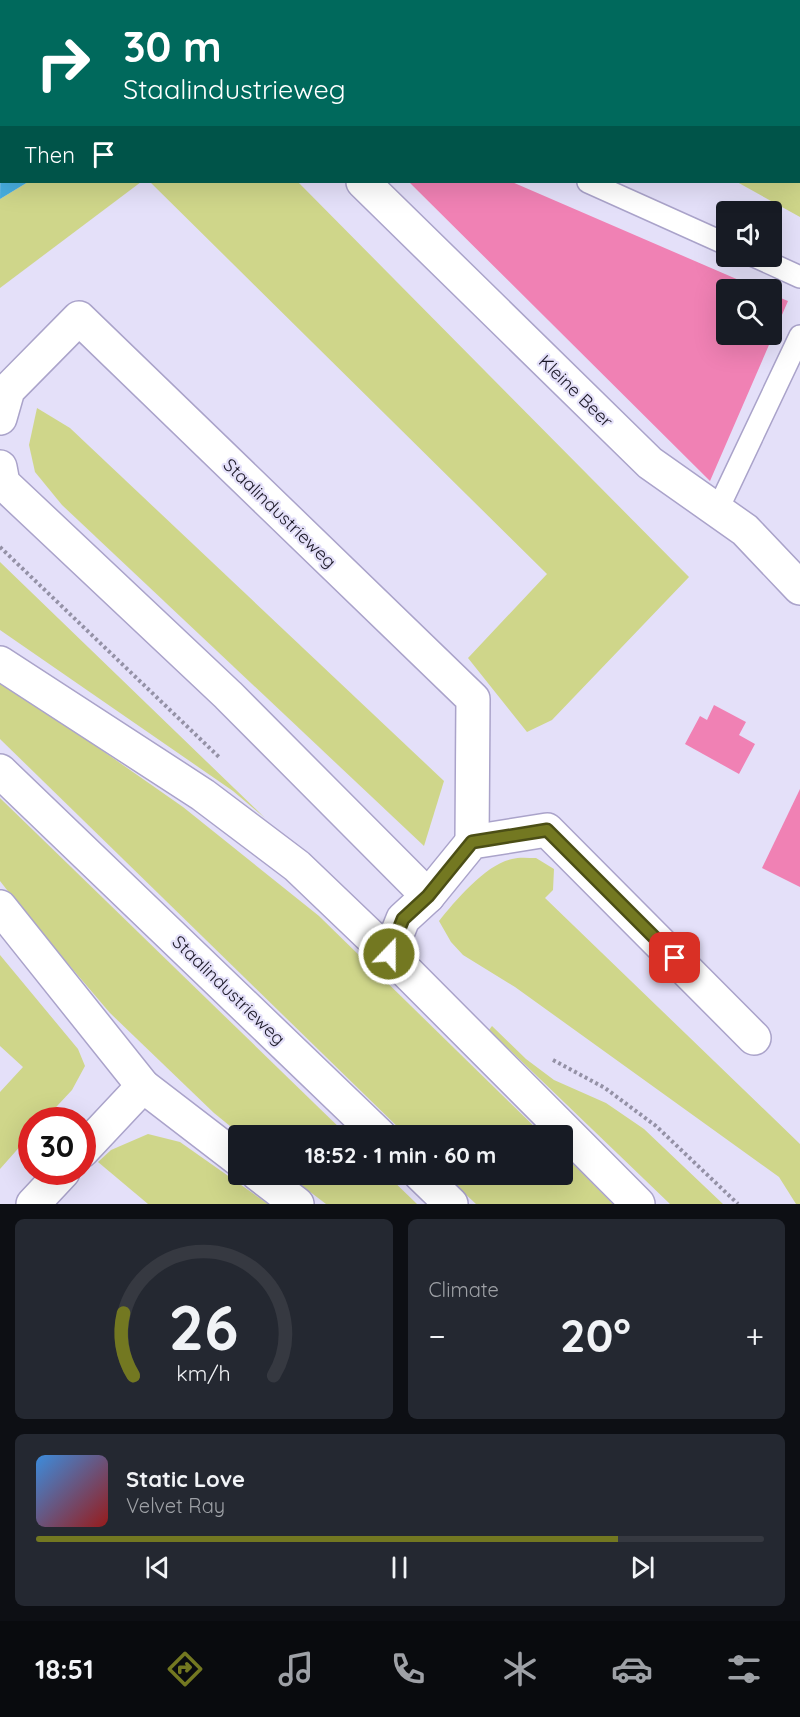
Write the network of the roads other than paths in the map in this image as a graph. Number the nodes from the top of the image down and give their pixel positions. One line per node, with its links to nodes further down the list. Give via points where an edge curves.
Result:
1 (364, 183): 9 (street, Kleine Beer, via 650,463)
2 (590, 183): 3 (lane)
3 (716, 240)
4 (778, 267): 5 (lane)
5 (800, 277)
6 (800, 336): 9 (lane)
7 (0, 418): 13 (street, Staalindustrieweg, via 8,390 79,318 473,699)
8 (0, 467): 14 (street, via 3,483 228,695)
9 (717, 511): 10 (street, Kleine Beer, via 745,530)
10 (800, 588)
11 (0, 663): 16 (street, via 213,802 297,866)
12 (0, 771): 19 (street, Staalindustrieweg)
13 (472, 842): 14 (street); 17 (street, via 547,830)
14 (428, 896): 16 (street, via 403,919)
15 (0, 907): 18 (street)
16 (389, 954): 28 (street)
17 (754, 1038)
18 (143, 1086): 20 (street); 21 (street)
19 (369, 1125)
20 (96, 1136)
21 (228, 1151)
22 (51, 1185): 25 (street)
23 (272, 1185): 26 (street)
24 (431, 1185): 27 (street)
25 (33, 1204)
26 (297, 1204)
27 (451, 1204)
28 (638, 1204)

